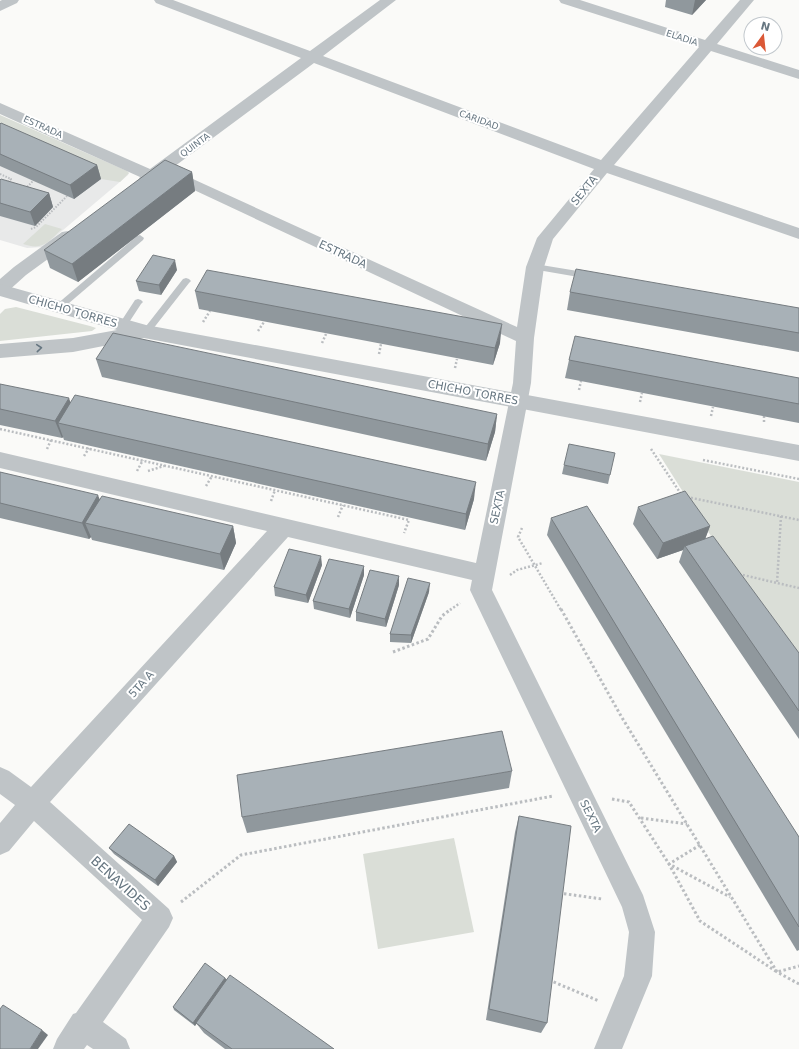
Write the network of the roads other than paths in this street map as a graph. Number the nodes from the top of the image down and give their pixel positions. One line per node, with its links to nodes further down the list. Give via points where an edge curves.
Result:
1 (12, 0): 6 (street)
2 (161, 0): 8 (street, CARIDAD)
3 (389, 0): 8 (street, QUINTA)
4 (747, 0): 7 (street, SEXTA)
5 (571, 1): 7 (street, ELADIA)
6 (0, 7)
7 (707, 46): 9 (street, ELADIA); 11 (street, SEXTA)
8 (312, 58): 11 (street, CARIDAD); 12 (street, QUINTA)
9 (799, 74)
10 (0, 108): 12 (street, ESTRADA)
11 (604, 167): 15 (street, CARIDAD); 17 (street, SEXTA, via 545,238)
12 (157, 173): 13 (street, QUINTA); 25 (street, ESTRADA)
13 (133, 189)
14 (83, 225): 20 (street, via 20,271)
15 (799, 234)
16 (140, 238): 22 (lane)
17 (535, 267): 18 (lane); 25 (street, SEXTA)
18 (597, 277)
19 (186, 281): 24 (lane)
20 (0, 289): 22 (street, CHICHO TORRES)
21 (138, 302): 23 (lane)
22 (59, 307): 23 (street, CHICHO TORRES)
23 (123, 325): 24 (street, CHICHO TORRES)
24 (146, 332): 26 (street, CHICHO TORRES, one-way to 24, via 73,345); 27 (street, CHICHO TORRES)
25 (525, 338): 27 (street, SEXTA)
26 (0, 352)
27 (518, 401): 28 (street, CHICHO TORRES); 31 (street, SEXTA)
28 (799, 453)
29 (0, 460): 30 (street)
30 (284, 527): 31 (street); 33 (street, 5TA A)
31 (483, 574): 38 (street, SEXTA, via 481,590 634,904 642,932 638,976)
32 (0, 779): 33 (street, BENAVIDES)
33 (33, 803): 34 (street, 5TA A); 35 (street, BENAVIDES, via 160,918)
34 (0, 842)
35 (83, 1024): 36 (street, BENAVIDES); 37 (street)
36 (67, 1049)
37 (116, 1049)
38 (608, 1049)

